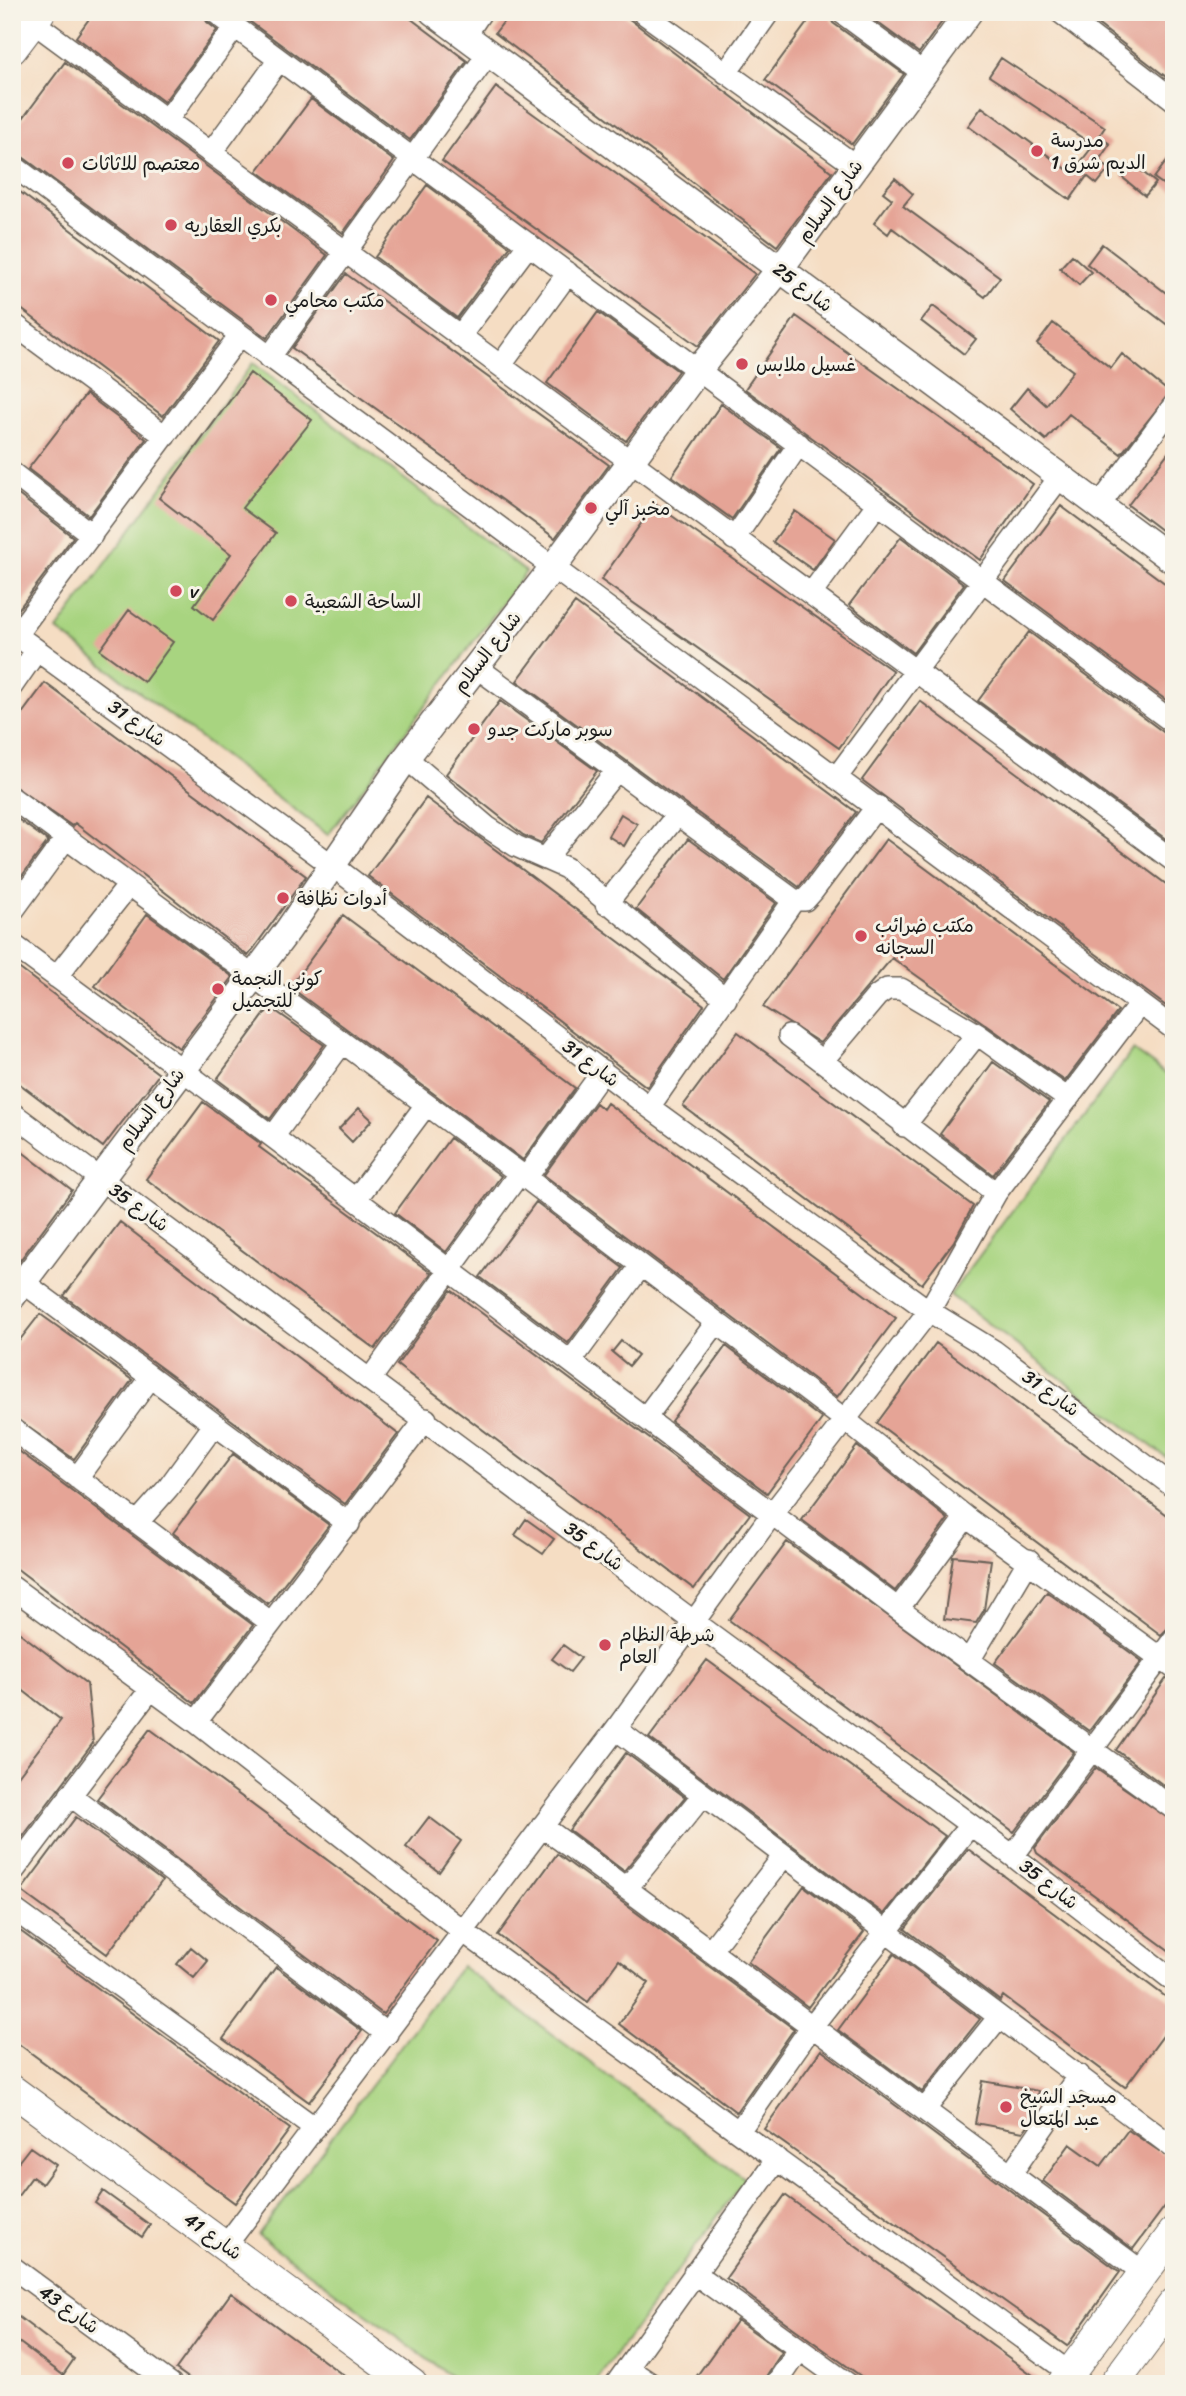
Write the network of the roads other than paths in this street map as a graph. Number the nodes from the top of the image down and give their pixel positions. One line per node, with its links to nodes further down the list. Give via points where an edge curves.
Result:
1 (215, 12): 10 (street)
2 (433, 12): 11 (street, شارع 25)
3 (481, 12): 11 (street)
4 (642, 12): 15 (street)
5 (769, 12): 15 (street)
6 (841, 12): 16 (street)
7 (969, 12): 16 (street, شارع السلام)
8 (1060, 12): 17 (street)
9 (25, 15): 12 (main road); 18 (street)
10 (235, 27): 14 (street); 18 (street)
11 (465, 36): 13 (street, شارع 25)
12 (12, 49)
13 (488, 54): 20 (street); 25 (street, شارع 25)
14 (279, 60): 19 (street); 20 (street)
15 (726, 73): 22 (street)
16 (925, 74): 22 (street, شارع السلام)
17 (1174, 100)
18 (167, 120): 19 (street)
19 (211, 153): 24 (street)
20 (414, 159): 23 (street); 24 (street)
21 (12, 165): 28 (street)
22 (856, 166): 25 (street, شارع السلام)
23 (529, 244): 26 (street); 29 (street)
24 (346, 252): 29 (street); 30 (street)
25 (780, 269): 32 (street, شارع السلام); 38 (street, شارع 25)
26 (568, 273): 31 (street); 32 (street)
27 (12, 323): 34 (street)
28 (240, 335): 30 (street); 34 (street)
29 (460, 336): 31 (street)
30 (269, 358): 44 (street)
31 (501, 365): 36 (street)
32 (699, 369): 35 (street); 36 (street, شارع السلام)
33 (1174, 405): 40 (street)
34 (165, 436): 41 (street)
35 (799, 444): 39 (street); 42 (street)
36 (631, 461): 42 (street); 44 (street, شارع السلام)
37 (12, 473): 41 (street)
38 (1059, 478): 40 (street, شارع 25); 45 (street)
39 (878, 503): 45 (street); 46 (street)
40 (1098, 507): 43 (street, شارع 25)
41 (92, 535): 47 (street)
42 (734, 538): 46 (street)
43 (1174, 561)
44 (553, 567): 49 (street, شارع السلام); 55 (street)
45 (983, 580): 50 (street); 52 (street)
46 (811, 594): 50 (street)
47 (14, 633): 48 (street, شارع 31)
48 (37, 650): 51 (street); 62 (street, شارع 31)
49 (475, 666): 53 (street, شارع السلام); 54 (street)
50 (915, 673): 55 (street); 61 (street)
51 (12, 685)
52 (1174, 723)
53 (406, 758): 60 (street, via 487,827); 62 (street, شارع السلام)
54 (617, 770): 58 (street); 60 (street)
55 (836, 778): 57 (street)
56 (12, 798): 59 (street)
57 (877, 806): 64 (street, via 813,891 805,900); 71 (street)
58 (677, 815): 64 (street); 65 (street)
59 (66, 838): 63 (street); 66 (street)
60 (546, 858): 65 (street, via 566,868)
61 (1173, 859)
62 (333, 866): 69 (street, شارع السلام); 78 (street, شارع 31)
63 (129, 885): 68 (street); 69 (street)
64 (794, 900): 70 (street)
65 (606, 904): 70 (street)
66 (12, 912)
67 (12, 944): 68 (street)
68 (56, 977): 77 (street)
69 (252, 978): 75 (street); 77 (street, شارع السلام)
70 (726, 999): 81 (street)
71 (1139, 1005): 72 (street); 79 (street)
72 (1174, 1029)
73 (977, 1034): 76 (street, via 901,989 887,989); 79 (street); 83 (street)
74 (789, 1036): 76 (street)
75 (342, 1043): 80 (street); 84 (street)
76 (823, 1060): 83 (street)
77 (180, 1070): 84 (street); 86 (street, شارع السلام)
78 (603, 1071): 81 (street, شارع 31); 85 (street)
79 (1068, 1099): 87 (street)
80 (426, 1105): 85 (street); 88 (street)
81 (649, 1107): 92 (street, شارع 31)
82 (12, 1113): 86 (street, شارع 35)
83 (904, 1126): 87 (street)
84 (273, 1137): 88 (street)
85 (523, 1176): 89 (street); 90 (street)
86 (100, 1178): 91 (street, شارع السلام); 96 (street, شارع 35)
87 (996, 1194): 92 (street)
88 (356, 1199): 90 (street)
89 (641, 1266): 93 (street); 94 (street)
90 (449, 1271): 94 (street); 96 (street)
91 (16, 1284): 95 (street)
92 (929, 1311): 99 (street); 103 (street, شارع 31, via 994,1352)
93 (716, 1323): 97 (street); 99 (street)
94 (571, 1361): 97 (street)
95 (150, 1378): 100 (street); 102 (street)
96 (371, 1378): 98 (street, شارع 35)
97 (646, 1417): 104 (street)
98 (426, 1419): 107 (street); 111 (street, شارع 35)
99 (844, 1419): 104 (street); 105 (street)
100 (214, 1425): 106 (street); 107 (street)
101 (12, 1429): 102 (street)
102 (77, 1478): 106 (street)
103 (1174, 1487)
104 (772, 1514): 110 (street); 111 (street)
105 (966, 1517): 108 (street); 110 (street)
106 (137, 1523): 112 (street)
107 (349, 1524): 112 (street)
108 (1029, 1560): 114 (street); 115 (street)
109 (12, 1587): 116 (street)
110 (898, 1609): 114 (street)
111 (693, 1621): 118 (street); 123 (street, شارع 35)
112 (270, 1622): 117 (street)
113 (1174, 1639): 115 (street)
114 (970, 1659): 119 (street)
115 (1167, 1663): 119 (street)
116 (150, 1690): 117 (street); 120 (street)
117 (196, 1722): 131 (street)
118 (616, 1729): 121 (street); 124 (street)
119 (1093, 1751): 122 (street); 125 (street)
120 (70, 1795): 127 (street); 136 (street)
121 (703, 1796): 126 (street); 128 (street)
122 (1174, 1809)
123 (970, 1825): 125 (street, شارع 35); 130 (street)
124 (542, 1826): 128 (street); 131 (street)
125 (1013, 1856): 133 (street, شارع 35)
126 (783, 1857): 130 (street); 132 (street)
127 (12, 1873)
128 (626, 1889): 132 (street)
129 (12, 1908): 140 (street)
130 (885, 1930): 134 (street); 135 (street)
131 (464, 1932): 136 (street); 141 (street)
132 (710, 1951): 135 (street)
133 (1174, 1980)
134 (999, 2017): 137 (street); 139 (street)
135 (813, 2026): 139 (street); 141 (street)
136 (387, 2034): 140 (street)
137 (1079, 2075): 142 (street); 144 (street)
138 (12, 2090): 146 (main road, شارع 41)
139 (925, 2109): 144 (street)
140 (315, 2128): 146 (street)
141 (739, 2132): 143 (street)
142 (1174, 2148)
143 (777, 2159): 148 (street); 153 (street)
144 (1012, 2172): 149 (street)
145 (1174, 2232): 149 (main road)
146 (226, 2245): 155 (main road, شارع 41)
147 (12, 2267): 154 (street, شارع 43)
148 (694, 2273): 151 (street); 152 (street)
149 (1144, 2273): 153 (main road)
150 (1174, 2303): 159 (main road)
151 (800, 2349): 157 (street); 158 (street)
152 (622, 2376): 156 (street)
153 (1066, 2378)
154 (171, 2384)
155 (412, 2384)
156 (651, 2384)
157 (776, 2384)
158 (848, 2384)
159 (1114, 2384)

